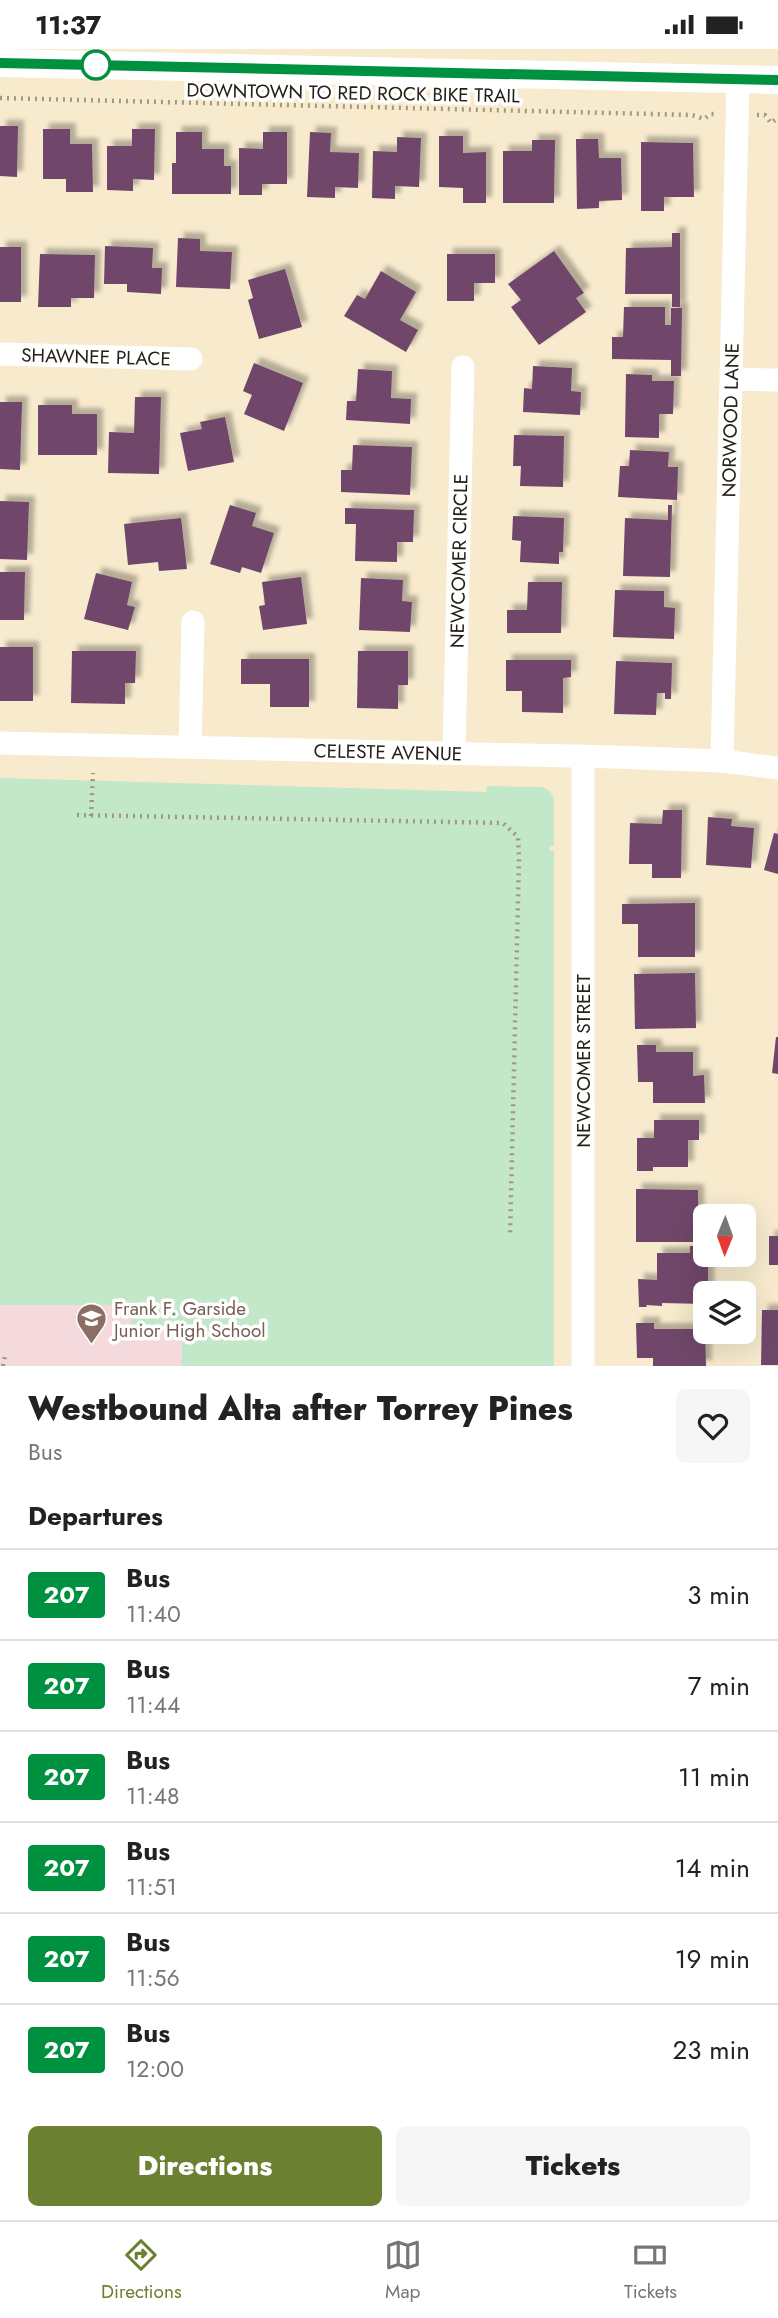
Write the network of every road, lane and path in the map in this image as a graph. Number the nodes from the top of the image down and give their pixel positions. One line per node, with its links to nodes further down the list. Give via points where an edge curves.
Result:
1 (0, 63): 2 (main road)
2 (737, 79): 3 (main road); 11 (street, NORWOOD LANE)
3 (778, 80)
4 (0, 98): 6 (path, DOWNTOWN TO RED ROCK BIKE TRAIL, via 692,115)
5 (778, 118): 7 (path)
6 (704, 119)
7 (771, 123)
8 (0, 354): 9 (street, SHAWNEE PLACE)
9 (191, 359)
10 (463, 367): 16 (street, NEWCOMER CIRCLE)
11 (732, 379): 12 (street); 18 (street, NORWOOD LANE)
12 (778, 380)
13 (192, 622): 15 (street)
14 (0, 743): 15 (street, CELESTE AVENUE)
15 (190, 747): 16 (street, CELESTE AVENUE)
16 (454, 753): 17 (street, CELESTE AVENUE)
17 (583, 756): 18 (street, CELESTE AVENUE); 26 (street, NEWCOMER STREET)
18 (722, 761): 19 (street, CELESTE AVENUE)
19 (778, 768)
20 (93, 773): 22 (path)
21 (77, 815): 22 (path)
22 (91, 815): 23 (path, via 503,823 510,828 518,837 519,859)
23 (510, 1237)
24 (5, 1356): 25 (path)
25 (3, 1366)
26 (583, 1366)

